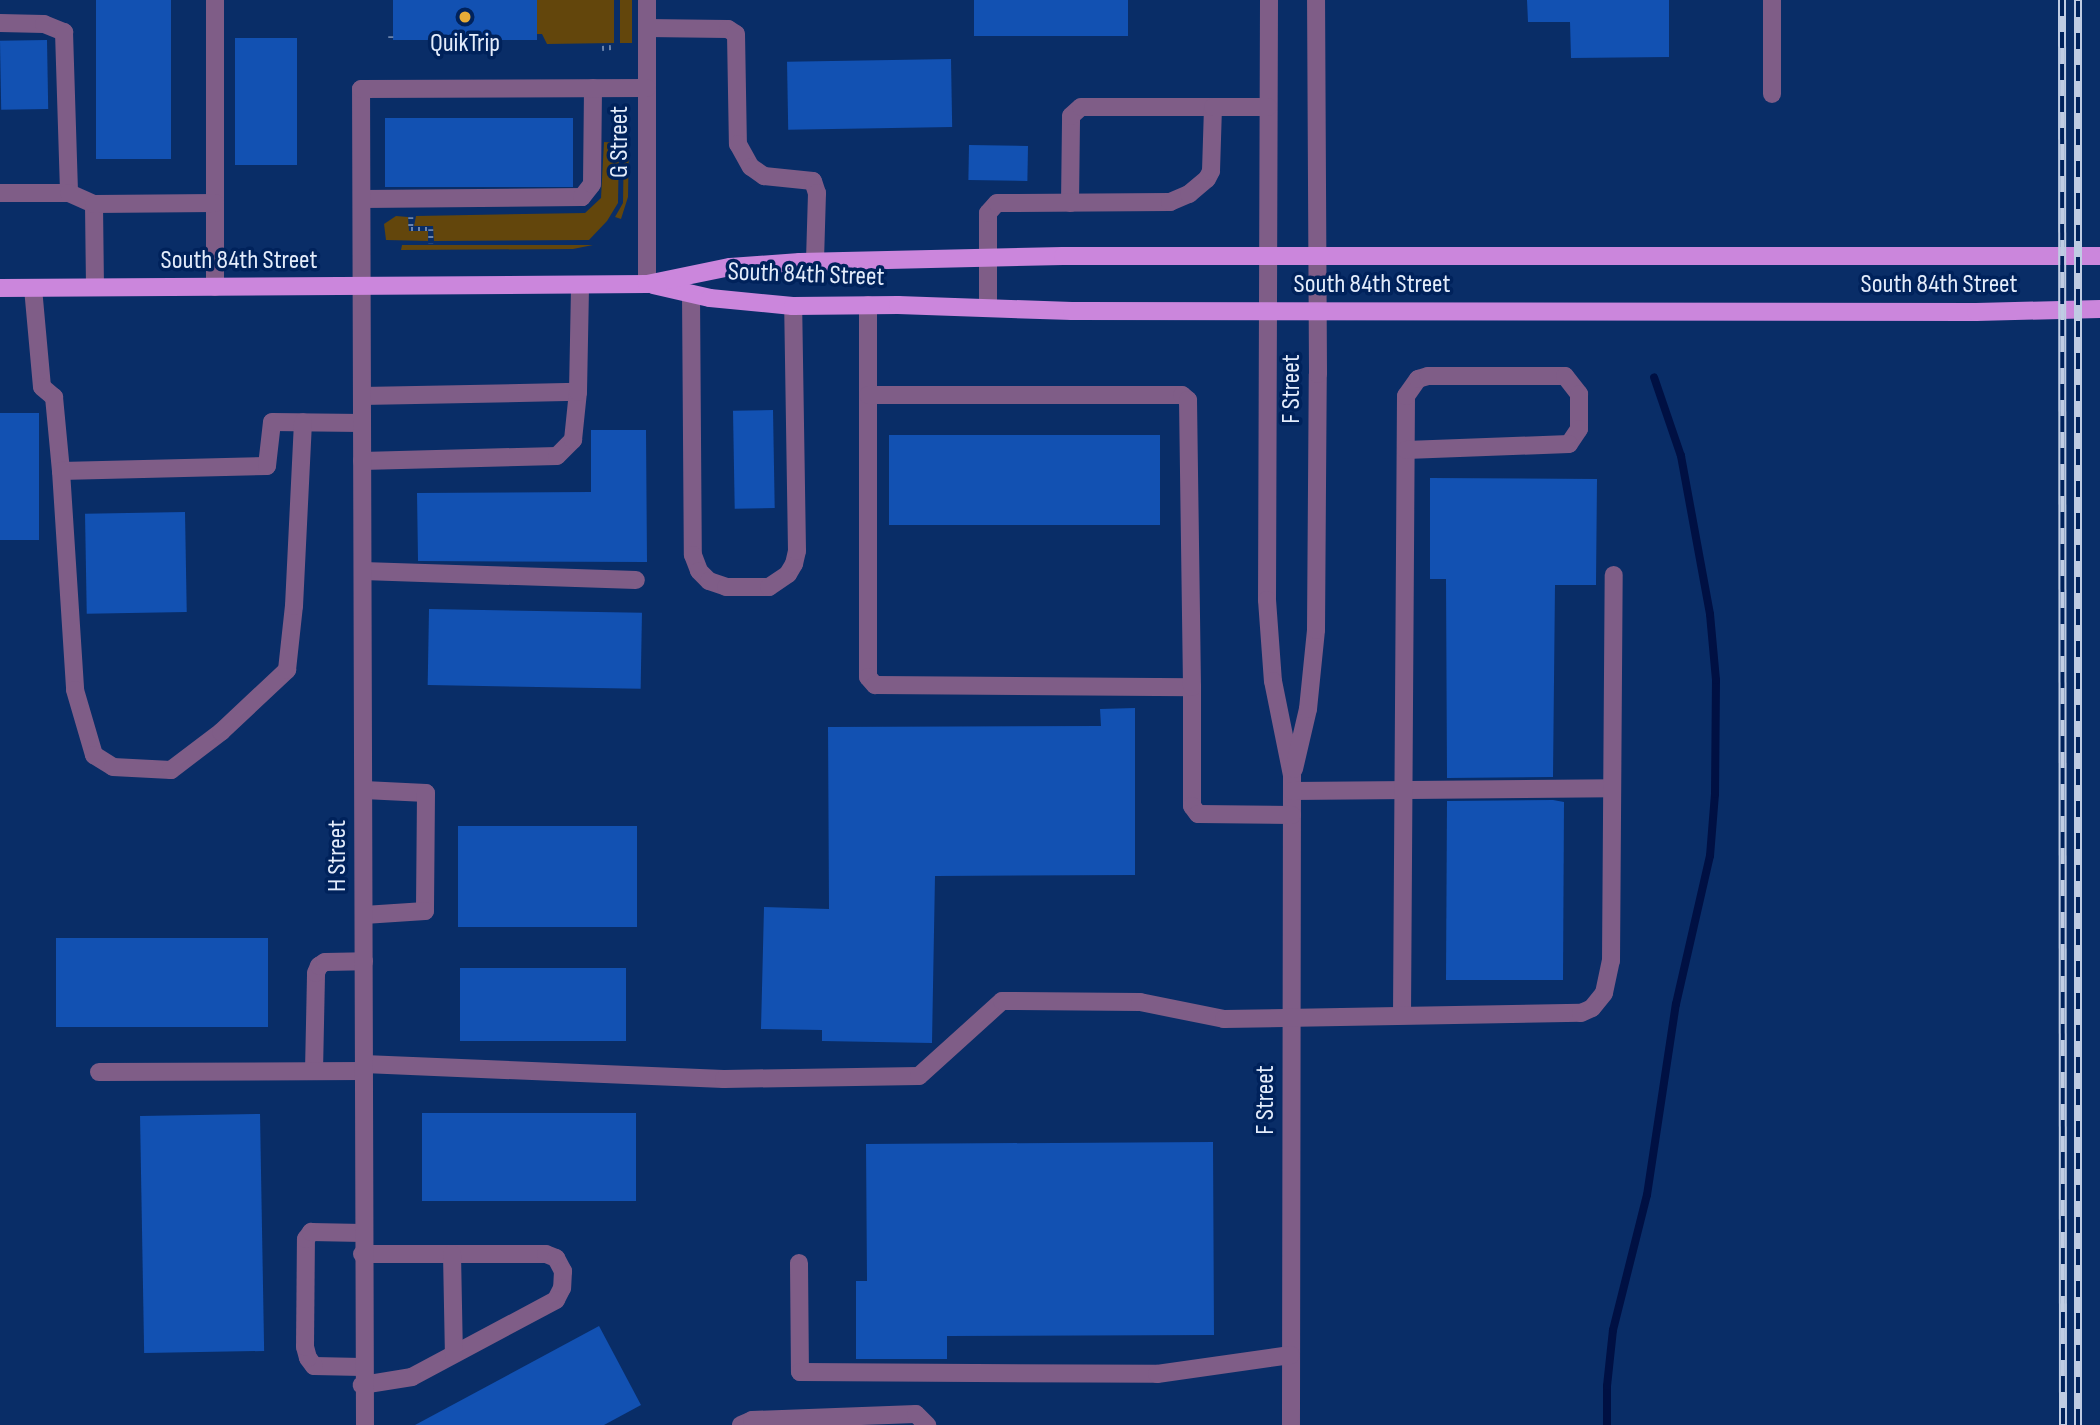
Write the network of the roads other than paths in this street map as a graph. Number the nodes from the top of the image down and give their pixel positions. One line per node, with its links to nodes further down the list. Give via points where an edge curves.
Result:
1 (215, 0): 16 (street)
2 (647, 0): 7 (street, G Street)
3 (1269, 0): 12 (street, F Street)
4 (1316, 0): 21 (street, F Street)
5 (1772, 0): 10 (street)
6 (0, 23): 14 (street, via 44,24 64,32)
7 (647, 28): 9 (street, G Street); 23 (street, via 727,29 736,34 738,144 751,167 764,176 813,181 817,193)
8 (593, 88): 9 (street); 15 (street, via 592,184 582,197); 15 (street, H Street, via 361,89)
9 (647, 88): 24 (street, G Street)
10 (1772, 94)
11 (1213, 107): 12 (street); 17 (street, via 1211,171 1189,194 1170,202); 17 (street, via 1081,107 1071,116)
12 (1268, 107): 20 (street, F Street)
13 (0, 193): 14 (street)
14 (69, 193): 18 (street)
15 (362, 200): 27 (street, H Street)
16 (215, 203): 18 (street); 26 (street)
17 (1070, 203): 22 (street, via 997,203 988,213)
18 (94, 204): 30 (street)
19 (2100, 256): 21 (main road, South 84th Street)
20 (1268, 257): 21 (main road, South 84th Street); 22 (main road, South 84th Street); 36 (street, F Street)
21 (1318, 257): 37 (street, F Street)
22 (987, 258): 23 (main road, South 84th Street); 34 (street)
23 (815, 261): 24 (main road, South 84th Street, via 730,267)
24 (647, 284): 25 (main road, South 84th Street); 31 (main road, South 84th Street)
25 (580, 285): 27 (main road, South 84th Street); 38 (street)
26 (215, 287): 27 (main road, South 84th Street); 30 (main road, South 84th Street)
27 (362, 287): 40 (street, H Street)
28 (0, 288): 29 (main road, South 84th Street)
29 (33, 288): 30 (main road, South 84th Street); 45 (street, via 41,387 54,397)
30 (95, 288)
31 (691, 294): 33 (main road, South 84th Street); 33 (street, via 693,555 709,581 726,587 769,587 794,564)
32 (868, 305): 33 (main road, South 84th Street); 34 (main road, South 84th Street); 39 (street)
33 (793, 306)
34 (988, 307): 36 (main road, South 84th Street)
35 (2100, 309): 37 (main road, South 84th Street)
36 (1267, 311): 37 (main road, South 84th Street); 50 (street, F Street, via 1267,600 1273,681)
37 (1318, 311): 50 (street, F Street, via 1316,630 1308,709)
38 (578, 392): 40 (street); 44 (street, via 573,440 557,456)
39 (868, 395): 49 (street, via 1182,395 1188,400); 49 (street, via 868,677 875,685)
40 (362, 396): 42 (street, H Street)
41 (303, 422): 42 (street); 45 (street, via 272,422 267,466); 45 (street, via 287,670 221,732 171,770 113,767 94,755 75,690)
42 (362, 423): 44 (street, H Street)
43 (1406, 450): 43 (street, via 1406,396 1418,379 1565,376 1579,394 1579,429 1569,444); 51 (street)
44 (362, 461): 46 (street, H Street)
45 (61, 471)
46 (363, 571): 48 (street); 53 (street, H Street)
47 (1614, 575): 52 (street)
48 (636, 580)
49 (1192, 687): 54 (street, via 1192,806 1198,814)
50 (1292, 783): 51 (street); 54 (street, F Street)
51 (1405, 788): 52 (street); 57 (street)
52 (1612, 788): 57 (street, via 1611,961 1598,1002 1581,1013)
53 (364, 790): 55 (street, H Street); 55 (street, via 426,793 425,911)
54 (1292, 816): 58 (street, F Street)
55 (364, 915): 56 (street, H Street)
56 (364, 961): 59 (street, H Street); 60 (street, via 319,966)
57 (1402, 1015): 58 (street)
58 (1292, 1018): 59 (street, via 1224,1019 1140,1002 1002,1001 919,1076 724,1079); 67 (street, F Street)
59 (364, 1068): 60 (street); 62 (street, H Street)
60 (314, 1071): 61 (street)
61 (99, 1072)
62 (363, 1233): 63 (street, H Street); 68 (street, via 311,1232 306,1239 305,1347 314,1366)
63 (362, 1254): 64 (street); 68 (street, H Street)
64 (452, 1254): 66 (street); 66 (street, via 546,1254 556,1258 563,1271 556,1300)
65 (799, 1263): 67 (street, via 800,1372 1157,1374)
66 (454, 1354): 68 (street, via 412,1377)
67 (1292, 1355): 72 (street, F Street)
68 (362, 1376): 69 (street, H Street)
69 (365, 1425)
70 (741, 1425): 71 (street, via 751,1420 916,1414)
71 (927, 1425)
72 (1292, 1425)

